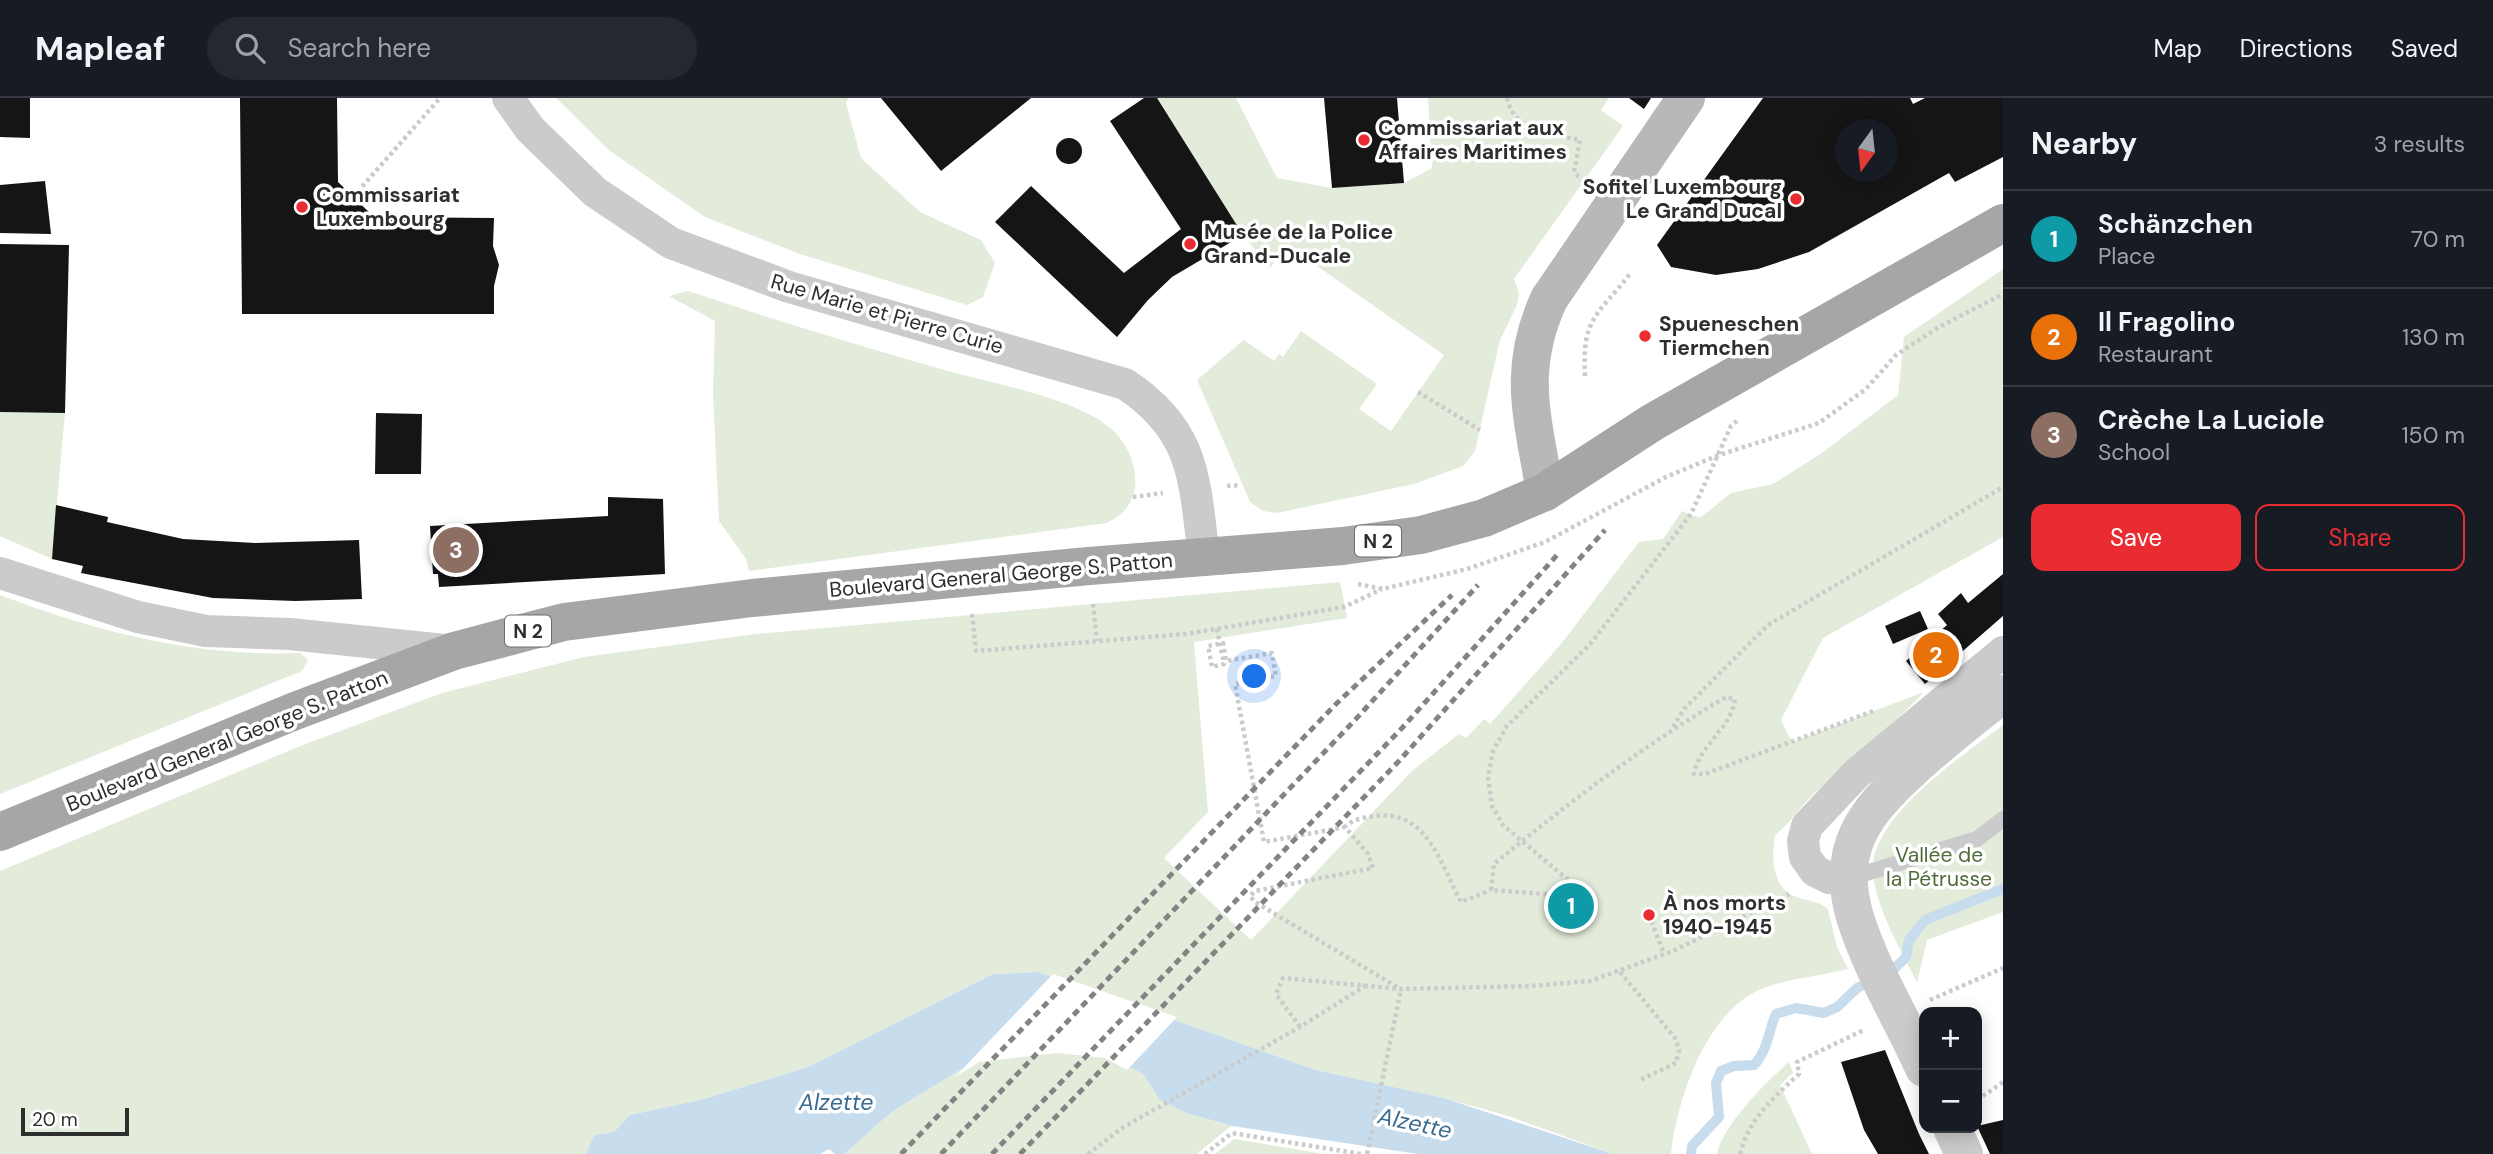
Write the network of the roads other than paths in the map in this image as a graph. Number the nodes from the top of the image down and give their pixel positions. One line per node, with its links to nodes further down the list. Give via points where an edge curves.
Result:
1 (508, 98): 5 (street, Rue Marie et Pierre Curie, via 530,129 595,192 671,243 789,287 1125,384 1152,402 1185,451)
2 (1686, 98): 4 (main road, via 1549,299 1537,325 1528,383)
3 (2003, 223): 4 (main road, N 2, via 1653,422)
4 (1545, 492): 5 (main road, Boulevard General George S. Patton / N 2, via 1485,518 1421,535)
5 (1204, 557): 7 (main road, Boulevard General George S. Patton / N 2, via 725,601 564,622)
6 (0, 573): 7 (street, Boulevard General George S. Patton, via 138,617 206,631 290,634)
7 (454, 651): 11 (main road, Boulevard General George S. Patton / N 2)
8 (2003, 652): 12 (street, via 1857,773 1807,826 1805,857 1815,871 1829,878)
9 (2003, 694): 12 (street, via 1942,741 1866,815 1856,835)
10 (2003, 819): 12 (lane, via 1978,839)
11 (0, 832)
12 (1849, 879): 13 (street, via 1886,1013)
13 (1919, 1061)
14 (1954, 1133): 15 (street)
15 (1964, 1154)

